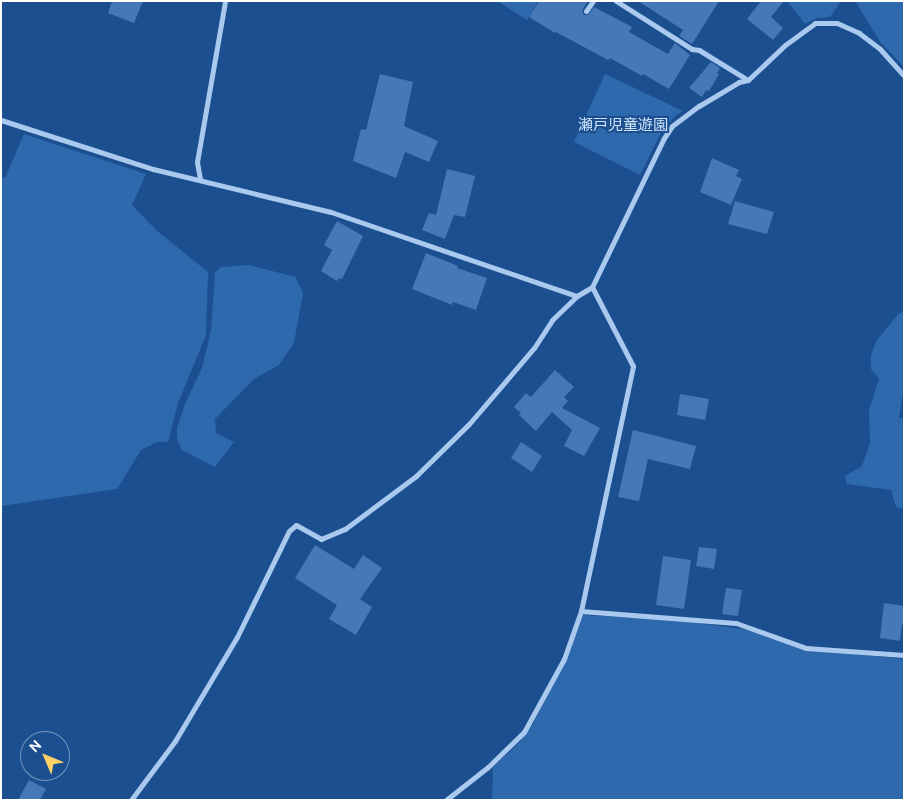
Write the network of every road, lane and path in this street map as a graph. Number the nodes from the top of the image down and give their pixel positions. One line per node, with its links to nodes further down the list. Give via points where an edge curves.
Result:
1 (225, 1): 8 (street, via 197,162)
2 (593, 1): 4 (street)
3 (616, 1): 6 (street)
4 (586, 11)
5 (904, 76): 6 (street, via 859,33 837,23 815,24)
6 (748, 80): 9 (street, via 699,106 672,126)
7 (1, 120): 8 (street, via 154,169)
8 (200, 179): 10 (street, via 331,212)
9 (592, 287): 10 (street); 11 (street, via 633,366)
10 (577, 296): 13 (street, via 552,320 534,348 469,424 416,476 345,529 321,539 296,525 289,531 232,645 175,741)
11 (581, 611): 12 (street, via 736,623 806,648); 14 (street, via 564,659 524,732 488,768)
12 (904, 655)
13 (131, 800)
14 (446, 800)

